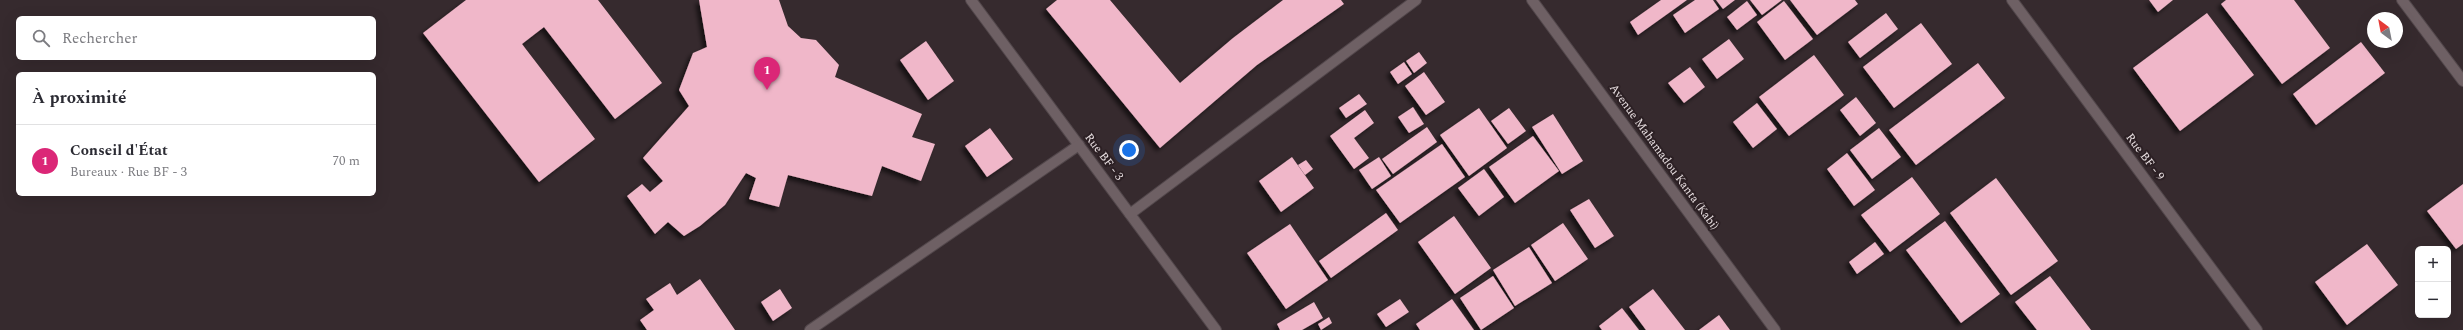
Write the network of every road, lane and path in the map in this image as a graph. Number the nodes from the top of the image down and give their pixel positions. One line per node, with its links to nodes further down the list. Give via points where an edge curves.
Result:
1 (971, 0): 7 (street, Rue BF - 3)
2 (1416, 0): 8 (street)
3 (1532, 0): 11 (street, Avenue Mahamadou Kanta (Kabi))
4 (2012, 0): 12 (street, Rue BF - 9)
5 (2402, 0): 6 (street)
6 (2463, 81)
7 (1079, 144): 8 (street, Rue BF - 3); 9 (street)
8 (1130, 214): 10 (street, Rue BF - 3)
9 (810, 330)
10 (1216, 330)
11 (1775, 330)
12 (2257, 330)

